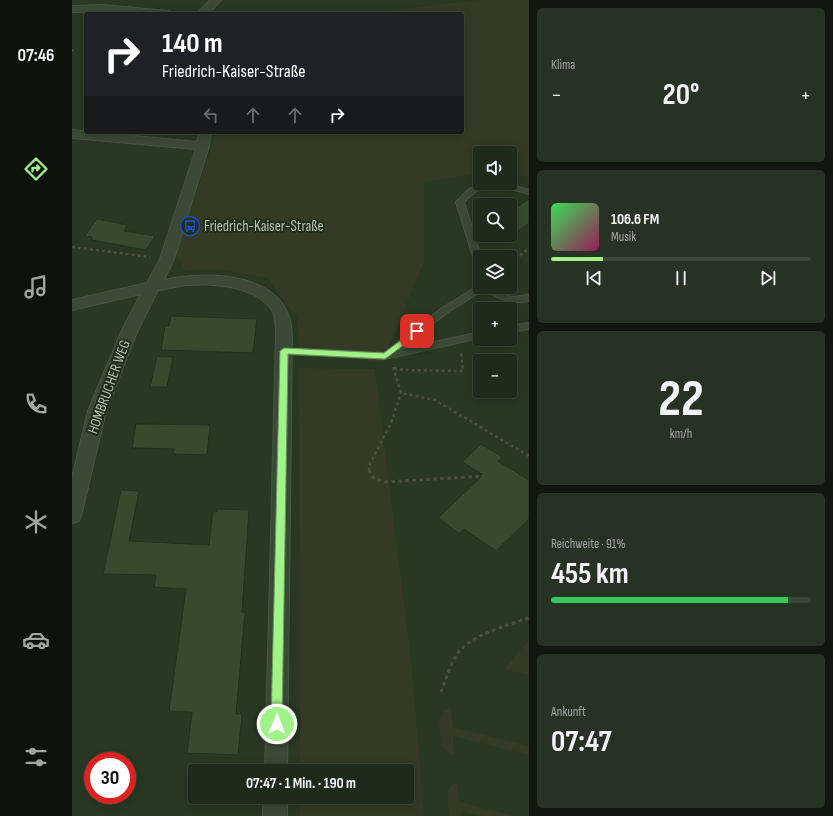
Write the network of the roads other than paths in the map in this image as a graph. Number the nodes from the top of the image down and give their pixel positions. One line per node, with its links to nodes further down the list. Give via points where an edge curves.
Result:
1 (216, 0): 4 (street)
2 (72, 8): 3 (street)
3 (147, 12)
4 (204, 12)
5 (72, 134): 7 (street)
6 (206, 134): 7 (street, HOMBRUCHER WEG)
7 (203, 146): 10 (street, HOMBRUCHER WEG, via 166,259)
8 (529, 192): 9 (lane, via 502,186 481,185 469,192 460,202)
9 (475, 250)
10 (152, 287): 14 (street); 18 (street, via 189,280 239,284 254,288 265,294 281,312); 20 (street, HOMBRUCHER WEG, via 129,332 97,411)
11 (473, 293): 19 (lane, via 445,310)
12 (497, 294): 13 (lane, via 519,300)
13 (529, 298)
14 (72, 305)
15 (529, 326): 16 (lane)
16 (517, 328)
17 (473, 337): 19 (lane)
18 (284, 351): 19 (lane); 21 (street)
19 (385, 356)
20 (72, 516)
21 (276, 764)
22 (275, 804): 23 (street)
23 (275, 816)

